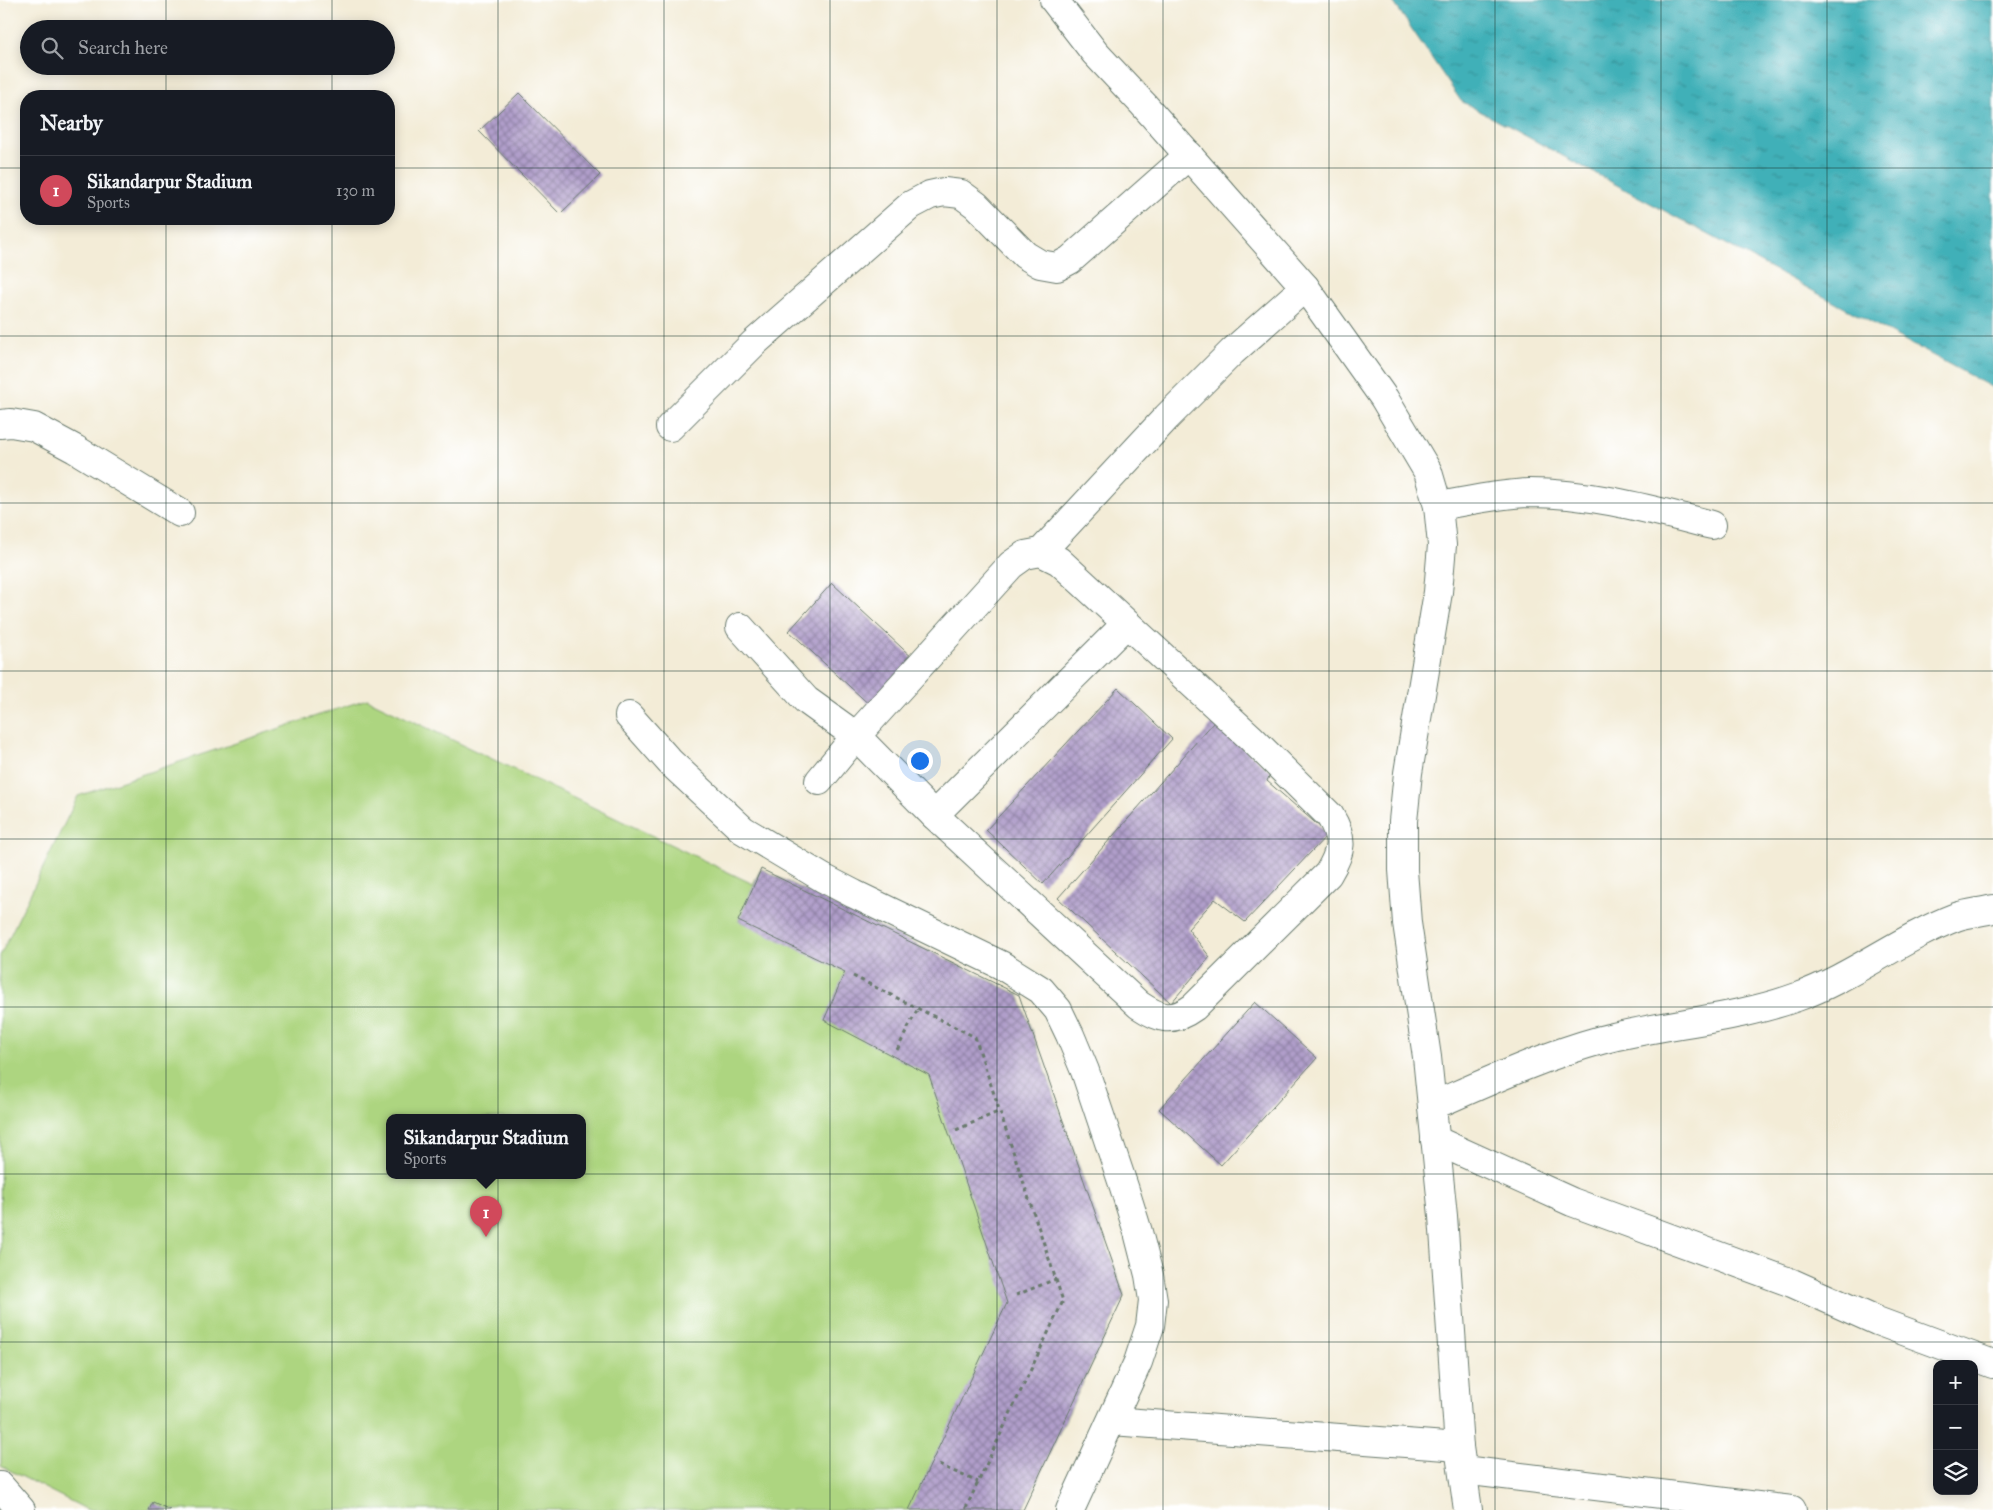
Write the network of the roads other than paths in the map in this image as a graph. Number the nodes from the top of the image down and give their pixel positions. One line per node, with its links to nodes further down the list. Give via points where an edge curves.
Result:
1 (1054, 0): 2 (street, via 1095,53)
2 (1189, 155): 3 (street); 5 (street, via 1070,260 1057,267 1040,264 1025,255 961,194 944,192 930,195 911,205 754,343)
3 (1305, 287): 6 (street, via 1389,406 1428,472); 9 (street, via 1232,352 1167,417)
4 (0, 424): 7 (street, via 34,427)
5 (670, 427)
6 (1438, 506): 8 (street, via 1527,493 1565,495 1609,500); 17 (street, via 1442,545 1438,592 1403,821 1407,923)
7 (180, 513)
8 (1712, 525)
9 (1041, 552): 10 (street, via 1059,561); 13 (street, via 1025,555 1011,565)
10 (1126, 624): 15 (street); 15 (street, via 1250,737 1330,816 1338,828 1340,845 1328,874 1314,888 1194,1007 1182,1016 1168,1018 1153,1015 1139,1005)
11 (740, 627): 13 (street, via 806,700)
12 (629, 716): 20 (street, via 670,762 743,830 831,882 1001,965 1041,990 1058,1010 1085,1071 1124,1187 1153,1300 1150,1326 1138,1362)
13 (856, 736): 14 (street); 15 (street)
14 (819, 781)
15 (934, 815)
16 (1993, 909): 17 (street, via 1958,916 1928,929 1798,997 1736,1015 1602,1040 1536,1062)
17 (1432, 1106): 18 (street)
18 (1435, 1140): 19 (street, via 1572,1202 1792,1283 1877,1321); 21 (street)
19 (1993, 1364)
20 (1112, 1421): 21 (street); 24 (street)
21 (1461, 1459): 25 (street); 26 (street)
22 (0, 1486): 23 (street)
23 (21, 1510)
24 (1070, 1510)
25 (1468, 1510)
26 (1792, 1510)

